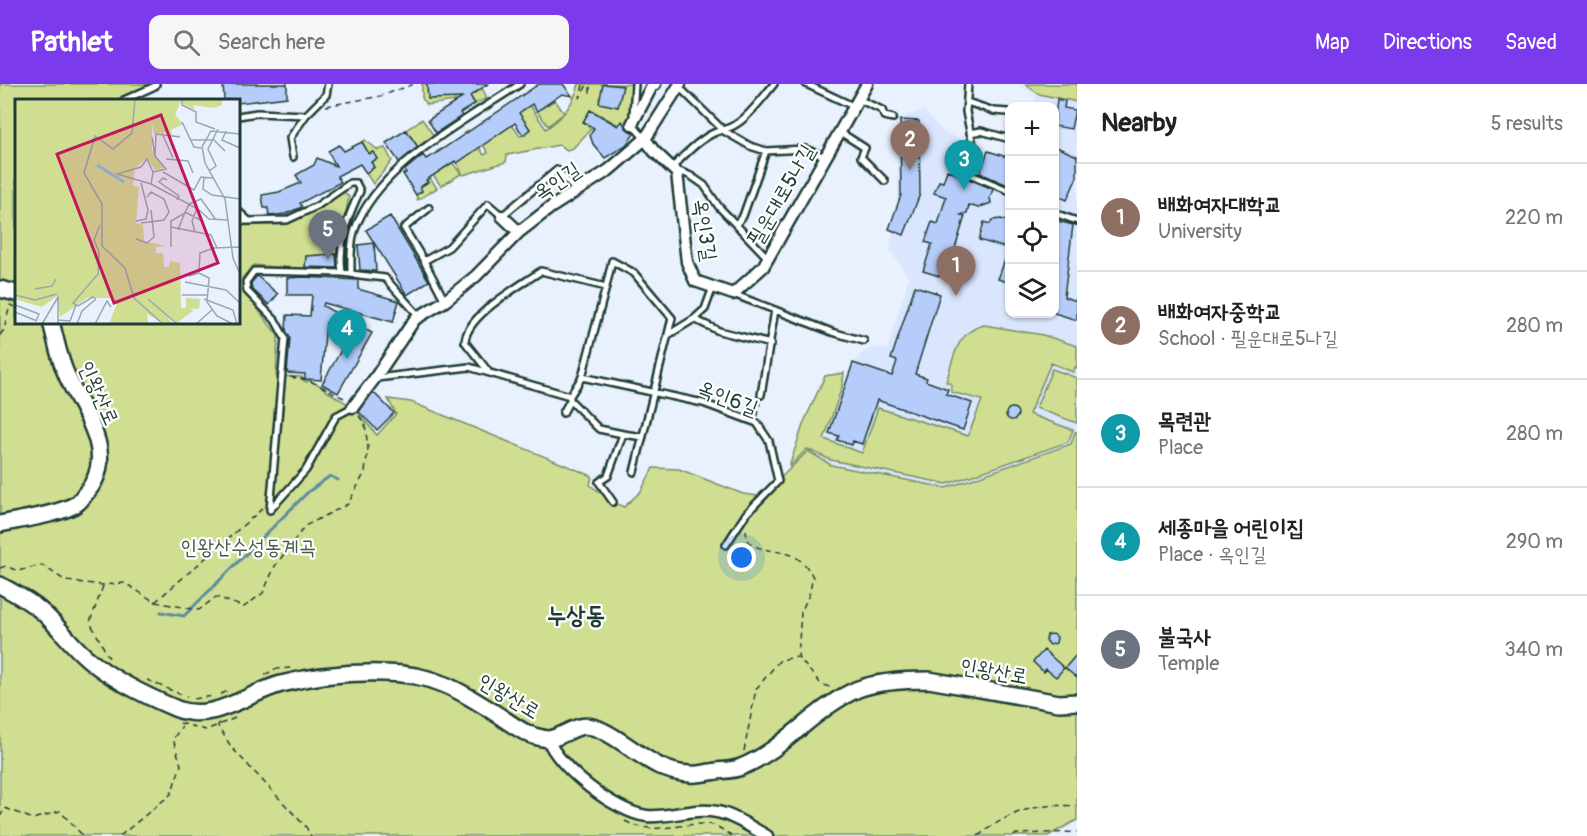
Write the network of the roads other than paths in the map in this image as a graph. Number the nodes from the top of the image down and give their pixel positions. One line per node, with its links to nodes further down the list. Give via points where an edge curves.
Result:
1 (156, 84): 12 (lane)
2 (328, 84): 16 (lane, via 326,95)
3 (520, 84): 44 (lane, via 420,151 391,176 368,204 353,234)
4 (635, 84): 19 (lane)
5 (655, 84): 19 (street)
6 (662, 84): 11 (street)
7 (774, 84): 20 (lane, via 740,122)
8 (806, 84): 14 (lane)
9 (867, 84): 14 (street, 필운대로5나길)
10 (968, 84): 13 (lane)
11 (678, 88): 20 (lane); 24 (street, 옥인길)
12 (126, 99)
13 (967, 102): 15 (lane); 22 (lane)
14 (856, 103): 18 (lane, via 882,110 884,116); 21 (street, 필운대로5나길)
15 (1005, 111)
16 (306, 115): 17 (lane); 26 (lane, via 291,138)
17 (240, 116)
18 (893, 118)
19 (632, 124): 24 (lane)
20 (724, 131): 25 (lane); 28 (lane, via 690,150)
21 (840, 132): 27 (street, 필운대로5나길); 29 (lane, via 865,148 861,158)
22 (970, 133): 23 (lane, via 981,131); 30 (lane, via 974,150 969,174)
23 (1005, 138)
24 (645, 139): 28 (street, 옥인3길); 31 (street, 옥인길, via 609,170)
25 (766, 151): 27 (lane, via 805,149); 39 (lane, via 743,216)
26 (293, 157)
27 (826, 157): 41 (street, 필운대로5나길)
28 (672, 168): 39 (lane, 옥인3길, via 704,185); 46 (street, 옥인3길, via 677,173 687,262 695,281)
29 (885, 181)
30 (1005, 189)
31 (576, 191): 35 (lane, via 557,170); 40 (street, 옥인길)
32 (429, 208): 42 (lane, via 404,228)
33 (240, 212): 36 (lane)
34 (1059, 215): 37 (lane)
35 (502, 216): 40 (street); 42 (lane, via 488,204 449,247)
36 (249, 221): 38 (lane); 43 (lane, via 287,220 356,183 360,191 347,222)
37 (1077, 221)
38 (240, 222)
39 (736, 224): 41 (lane, 옥인3길)
40 (519, 232): 50 (street, 옥인길)
41 (767, 257): 49 (street, 필운대로5나길, via 763,267)
42 (424, 261): 50 (lane)
43 (342, 273): 44 (lane); 64 (lane, via 254,272 246,282 247,291 275,320 285,338 270,510 306,470 336,416)
44 (351, 273): 52 (lane, via 385,278)
45 (606, 287): 55 (lane, via 612,261 634,273 672,318); 58 (lane, via 541,271 488,307 465,333 465,342); 59 (lane)
46 (713, 287): 49 (street, 옥인3길); 53 (lane, 옥인3길, via 705,309)
47 (0, 289): 48 (street)
48 (15, 294)
49 (732, 294): 51 (lane, 옥인3길)
50 (445, 301): 52 (street, 옥인길)
51 (775, 310): 56 (lane, 옥인3길); 57 (lane)
52 (419, 316): 60 (street, 옥인길)
53 (694, 319): 55 (lane); 57 (lane, via 719,331)
54 (52, 324): 70 (street, 인왕산로, via 65,374 97,437 101,452 99,469 93,486 76,504)
55 (668, 334): 61 (lane)
56 (864, 341)
57 (771, 344): 62 (lane)
58 (488, 371): 60 (lane, via 469,367); 63 (lane)
59 (582, 377): 61 (lane, 옥인6길); 63 (lane)
60 (375, 378): 64 (street, 옥인길)
61 (654, 391): 67 (lane); 71 (lane, 옥인6길, via 703,403 757,423 769,441 778,481 746,514)
62 (761, 395)
63 (570, 398): 65 (lane); 66 (lane, via 599,429)
64 (354, 406)
65 (563, 413)
66 (623, 434): 67 (lane); 69 (lane, via 608,476 599,482)
67 (643, 437): 68 (lane)
68 (634, 472)
69 (613, 502)
70 (0, 524)
71 (726, 545)
72 (0, 585): 74 (street, 인왕산로, via 40,610 86,658 112,677 180,710 207,712 279,684 384,673 441,682 531,735)
73 (1077, 702): 74 (street, 인왕산로, via 1059,703 929,680 879,684 837,700 740,768 690,775 665,769 591,726)
74 (548, 739): 75 (street, via 560,759 584,783 632,813 649,816 718,812)
75 (767, 836)

